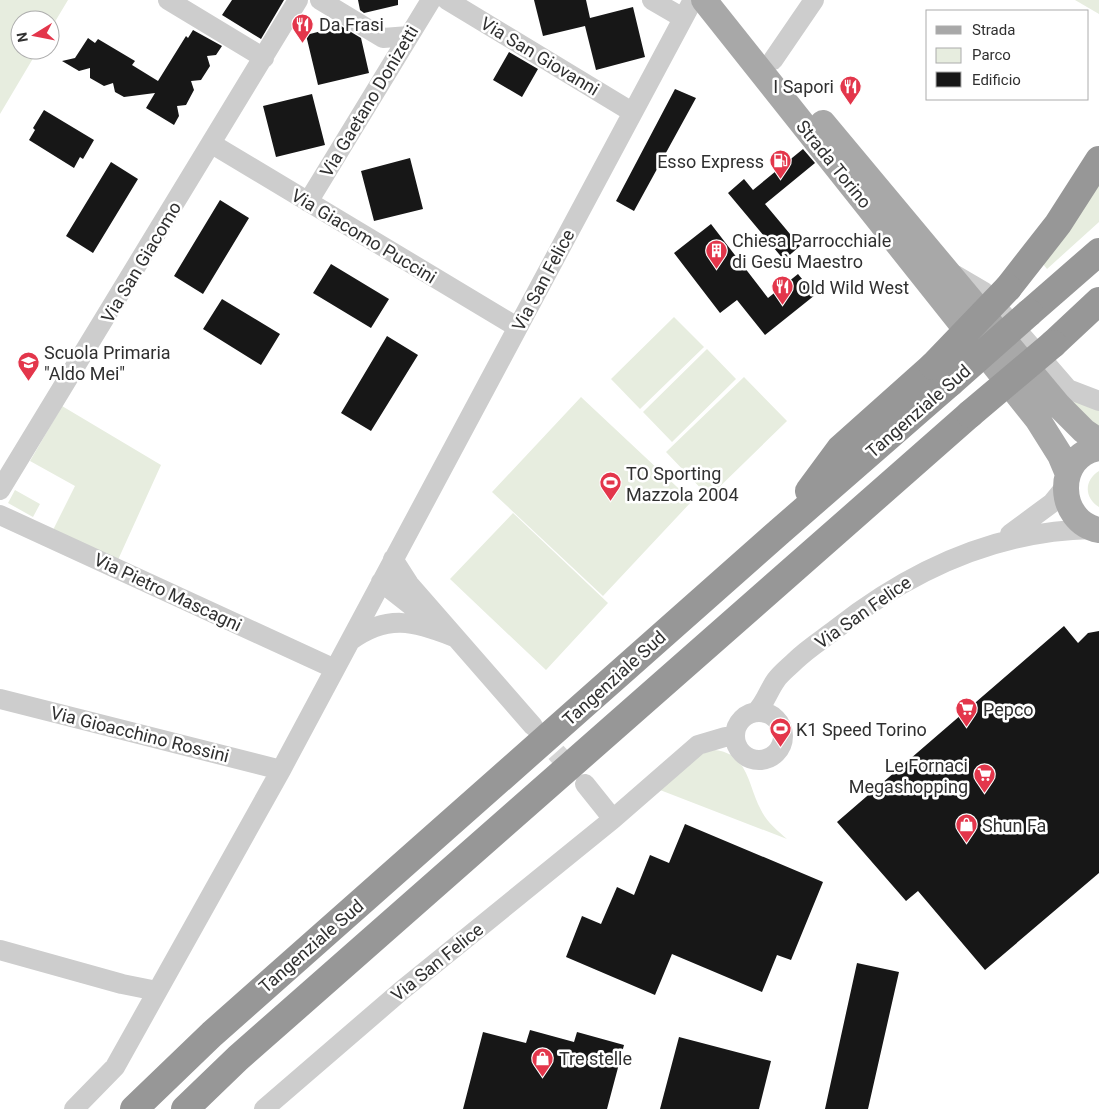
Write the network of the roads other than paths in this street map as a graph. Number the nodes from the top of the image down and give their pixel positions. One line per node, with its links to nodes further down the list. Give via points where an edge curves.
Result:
1 (168, 0): 13 (street)
2 (298, 0): 13 (street, Via San Giacomo)
3 (320, 0): 12 (street, via 383,38)
4 (431, 0): 12 (street, Via Gaetano Donizetti)
5 (447, 0): 15 (street, Via San Giovanni)
6 (652, 0): 11 (street)
7 (693, 0): 11 (street, Via San Felice)
8 (704, 0): 27 (main road, Strada Torino, via 1038,420 1060,455)
9 (728, 0): 14 (main road, Strada Torino)
10 (814, 0): 14 (street)
11 (683, 18): 15 (street, Via San Felice)
12 (409, 36): 18 (street, Via Gaetano Donizetti)
13 (264, 58): 16 (street, Via San Giacomo)
14 (773, 60): 20 (main road, Strada Torino)
15 (632, 112): 22 (street, Via San Felice)
16 (212, 144): 18 (street, Via Giacomo Puccini); 28 (street, Via San Giacomo)
17 (1099, 160): 23 (highway, bridge, via 1058,224)
18 (308, 202): 22 (street, Via Giacomo Puccini)
19 (1099, 252): 23 (highway, Tangenziale Sud, bridge, via 1029,313)
20 (946, 270): 24 (street, via 984,292 1068,389); 25 (main road, Strada Torino, via 1059,406)
21 (1099, 301): 50 (highway, Tangenziale Sud, bridge, via 238,1058)
22 (517, 327): 32 (street, Via San Felice)
23 (941, 375): 49 (highway, Tangenziale Sud, via 779,532 212,1034)
24 (1099, 401)
25 (1099, 441)
26 (1099, 448): 27 (main road, via 1084,454 1074,463)
27 (1066, 481): 30 (main road, Strada Torino, via 1066,500 1072,512 1081,522); 31 (street, Via San Felice, via 1052,503)
28 (0, 490)
29 (0, 515): 36 (street, Via Pietro Mascagni)
30 (1096, 529): 31 (street, Via San Felice, via 1039,532)
31 (1000, 541): 37 (street, Via San Felice, via 912,576 892,588)
32 (393, 559): 33 (street, Via San Felice); 34 (street, via 409,584)
33 (381, 582): 34 (street); 35 (street, Via San Felice)
34 (455, 637): 35 (street, via 416,624 396,622 363,631); 40 (street)
35 (350, 641): 36 (street, Via San Felice)
36 (335, 669): 43 (street, Via San Felice)
37 (787, 670): 39 (street, Via San Felice, via 776,680 764,704); 41 (street, via 779,711)
38 (0, 699): 43 (street, Via Gioacchino Rossini)
39 (756, 712): 41 (street, via 771,715); 42 (street, Via San Felice, via 740,720)
40 (533, 726)
41 (782, 727): 42 (street, via 780,748 769,759 760,761 743,754)
42 (734, 737): 45 (street, Via San Felice, via 698,746)
43 (281, 770): 47 (street, Via San Felice)
44 (585, 784): 45 (street)
45 (613, 819): 51 (street, Via San Felice, via 401,991)
46 (0, 950): 47 (street)
47 (157, 991): 48 (street, Via San Felice, via 115,1067)
48 (74, 1109)
49 (134, 1109)
50 (185, 1109)
51 (264, 1109)

